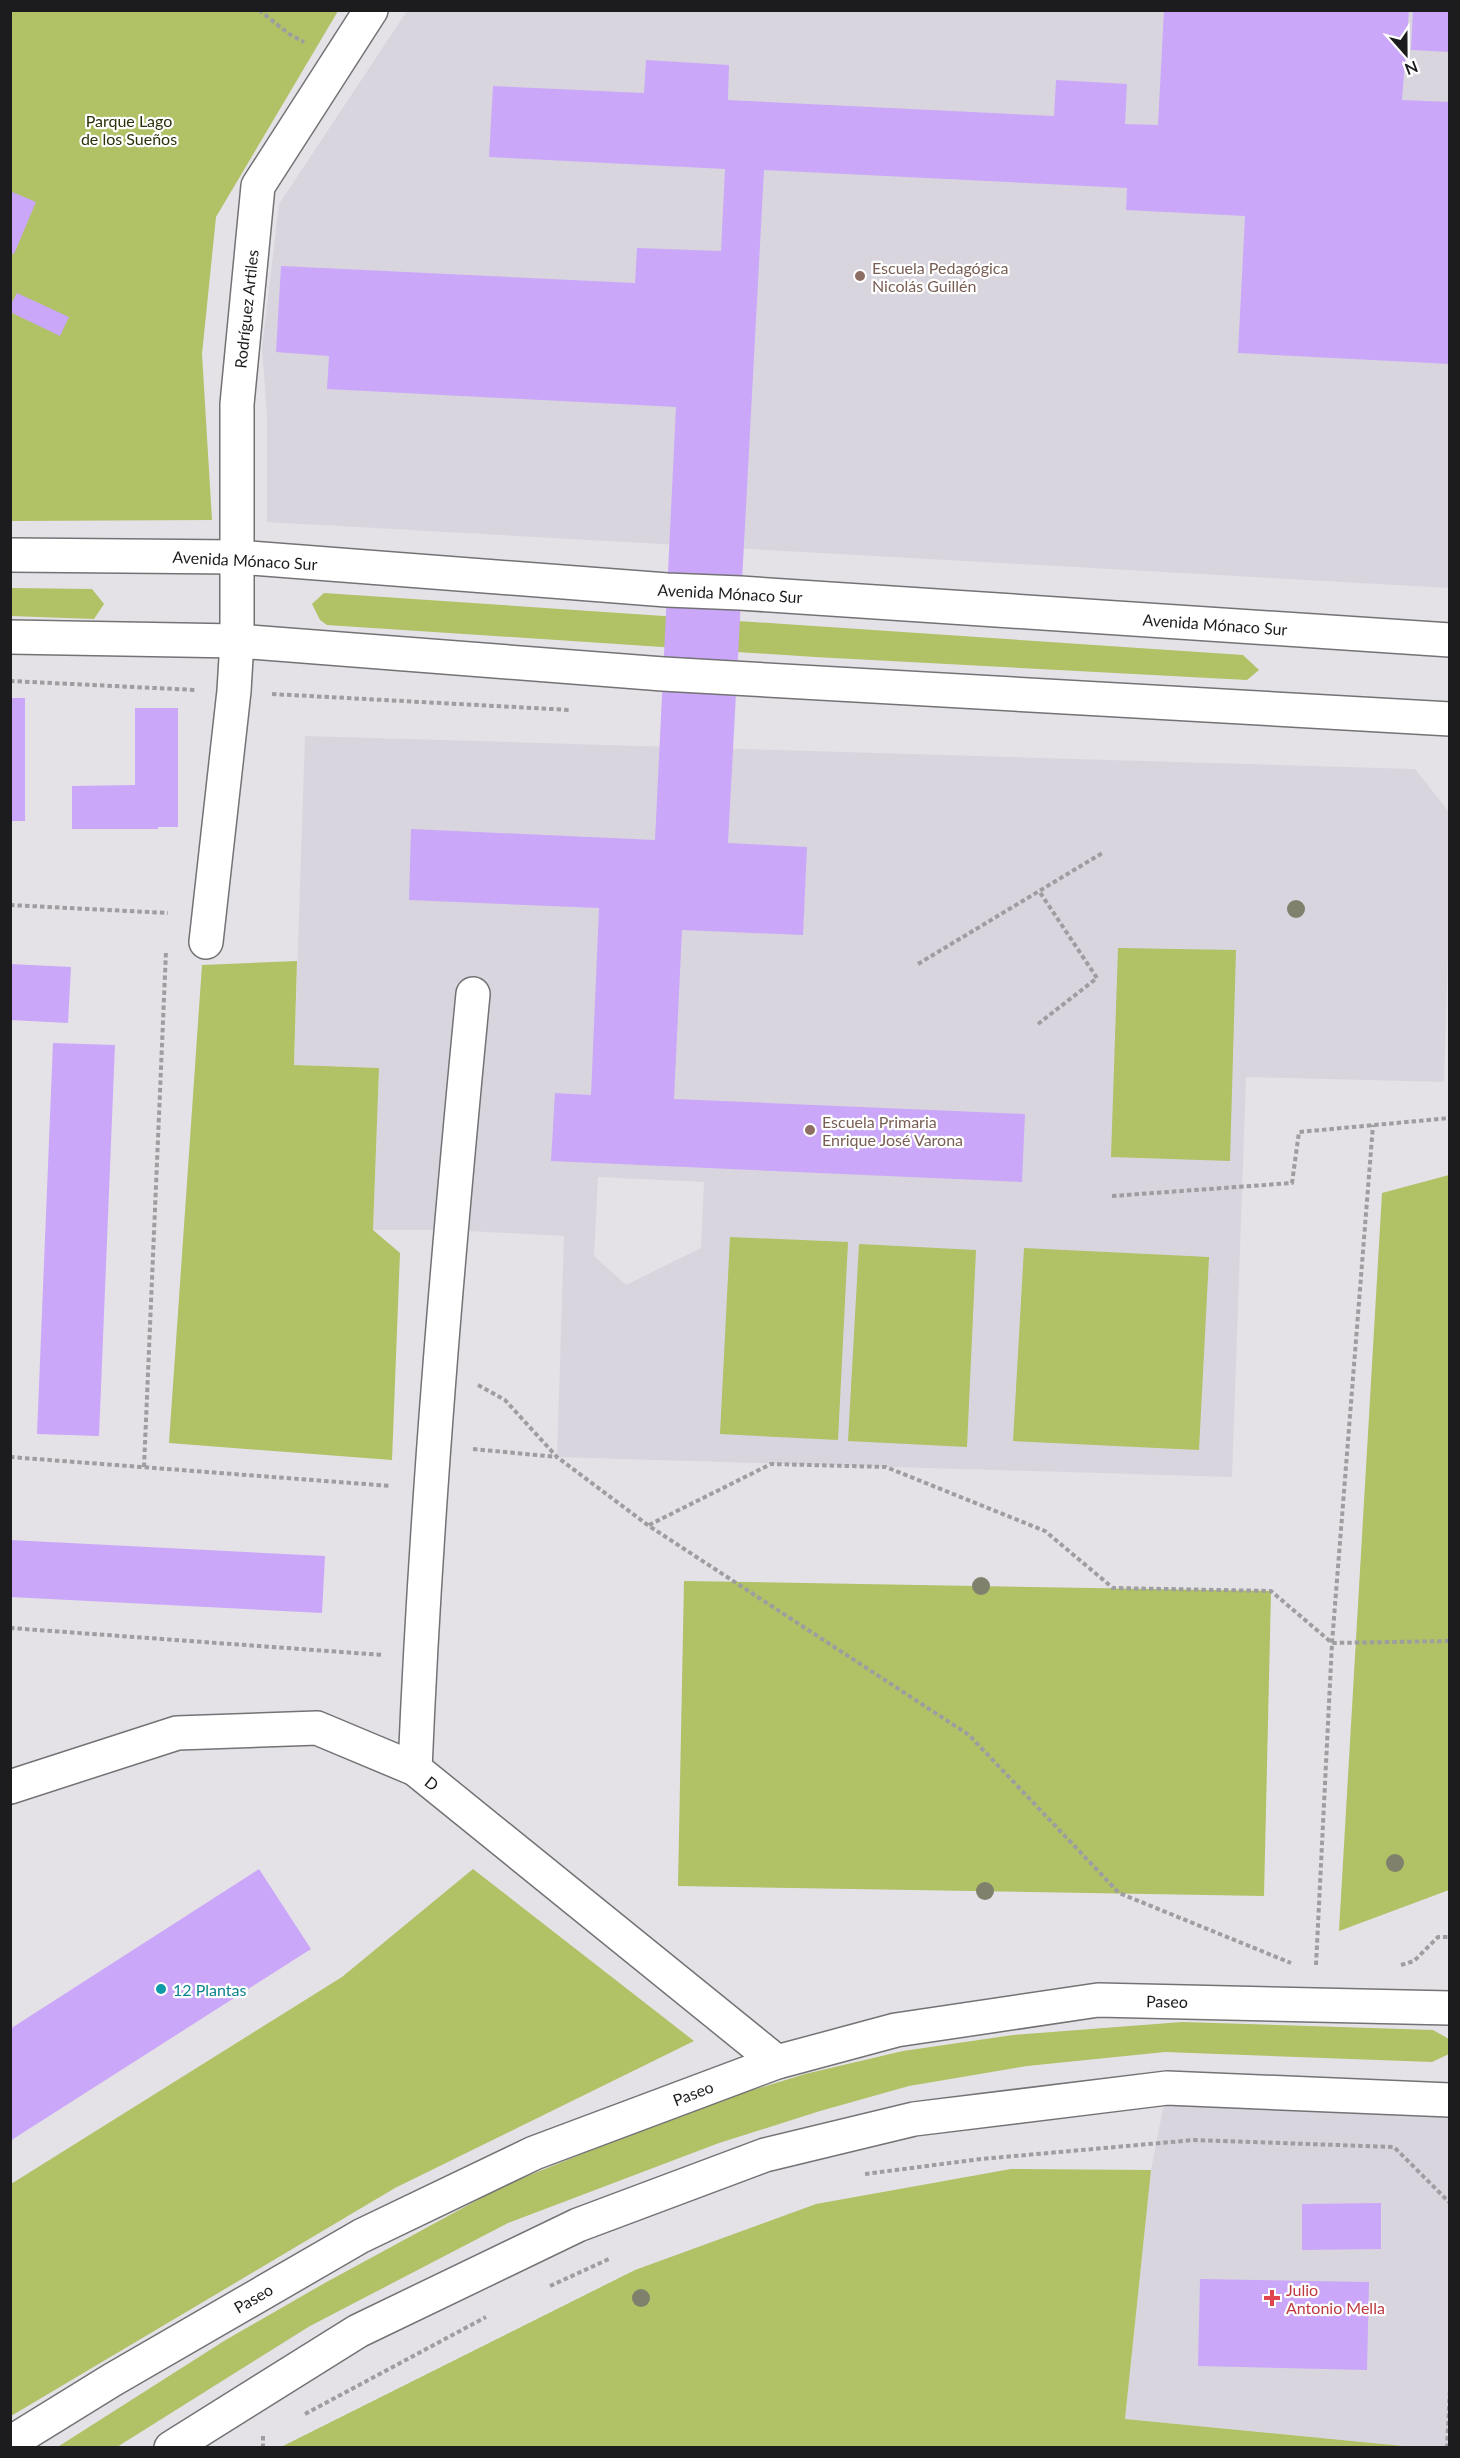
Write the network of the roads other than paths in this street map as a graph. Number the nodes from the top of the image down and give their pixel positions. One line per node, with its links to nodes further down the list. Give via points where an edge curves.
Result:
1 (371, 10): 3 (street, Rodríguez Artiles, via 258,186 237,404)
2 (10, 555): 3 (street, Avenida Mónaco Sur)
3 (237, 557): 5 (street, Avenida Mónaco Sur, via 668,590); 6 (street, Rodríguez Artiles)
4 (10, 637): 6 (street)
5 (1449, 640)
6 (237, 641): 7 (street, via 663,674); 8 (street, Rodríguez Artiles)
7 (1449, 719)
8 (206, 942)
9 (472, 994): 10 (street, via 430,1489)
10 (414, 1769): 11 (street, D, via 317,1728 177,1733); 13 (street, D)
11 (10, 1787)
12 (1449, 2008): 13 (street, Paseo, via 1098,2000 896,2030)
13 (777, 2062): 15 (street, Paseo, via 534,2153 361,2236)
14 (1449, 2100): 16 (street, via 1167,2088 914,2119 765,2155 578,2225 358,2331)
15 (10, 2443)
16 (171, 2448)

